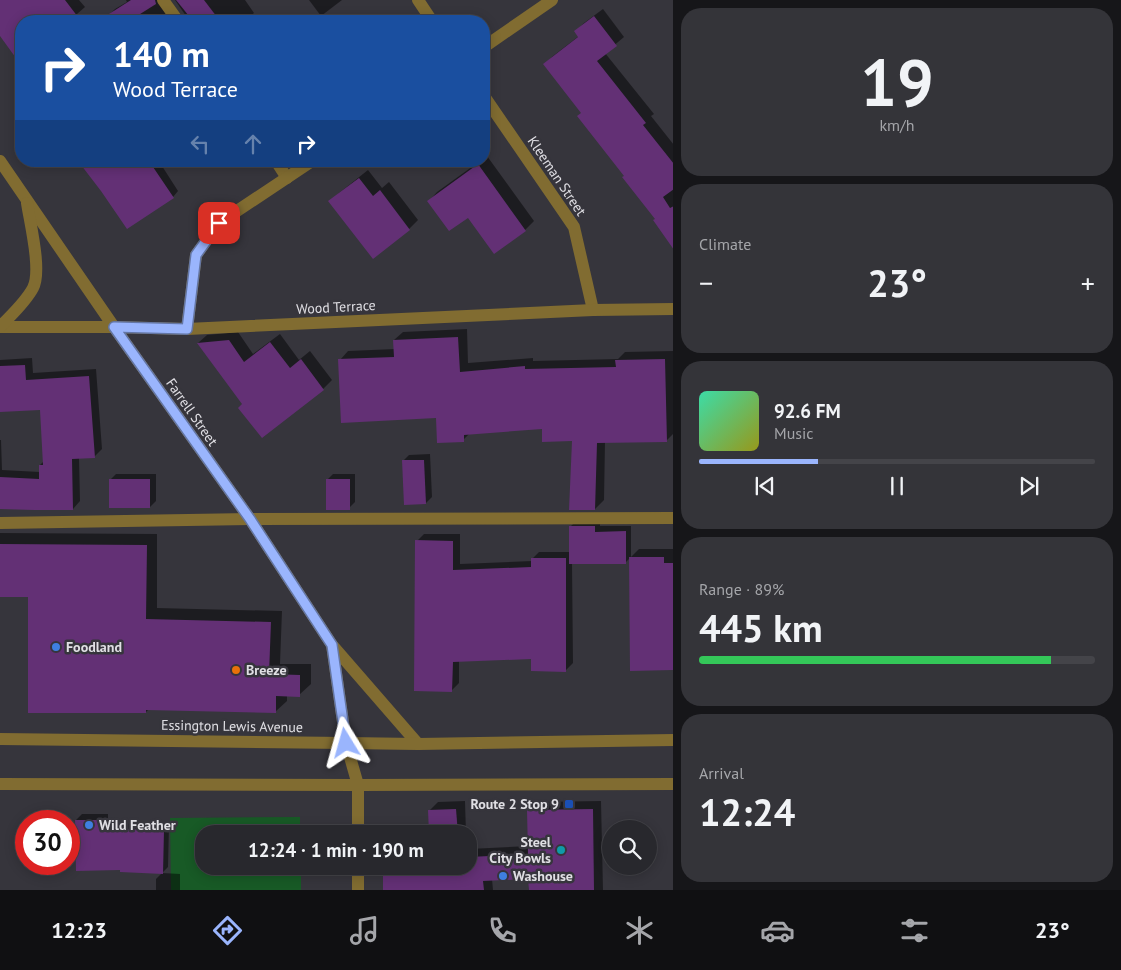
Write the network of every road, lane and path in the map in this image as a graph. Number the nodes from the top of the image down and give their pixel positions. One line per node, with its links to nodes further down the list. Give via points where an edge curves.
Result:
1 (163, 0): 4 (street)
2 (418, 0): 5 (street)
3 (552, 0): 6 (street)
4 (174, 15)
5 (428, 15)
6 (490, 43)
7 (490, 105): 14 (street, Kleeman Street, via 574,227)
8 (0, 160): 12 (street, Farrell Street)
9 (280, 167): 11 (street)
10 (303, 167): 11 (street)
11 (287, 178): 17 (street, via 219,223 196,255)
12 (26, 198): 15 (street, Farrell Street, via 36,260 34,286); 16 (street, Farrell Street)
13 (673, 309): 14 (street, Wood Terrace)
14 (593, 310): 17 (street, Wood Terrace)
15 (0, 327): 16 (street, Wood Terrace)
16 (114, 327): 17 (street, Wood Terrace); 19 (street, Farrell Street)
17 (187, 329)
18 (673, 518): 19 (street)
19 (250, 519): 20 (street); 21 (street, Farrell Street)
20 (0, 523)
21 (332, 645): 24 (street, Farrell Street); 25 (street, Farrell Street)
22 (0, 739): 24 (street, Essington Lewis Avenue)
23 (673, 740): 25 (street, Essington Lewis Avenue)
24 (346, 743): 25 (street, Essington Lewis Avenue); 28 (street, Farrell Street)
25 (418, 744)
26 (0, 784): 28 (street)
27 (673, 784): 28 (street)
28 (358, 785): 29 (street, Farrell Street)
29 (358, 825)
30 (358, 875): 31 (street)
31 (358, 890)

